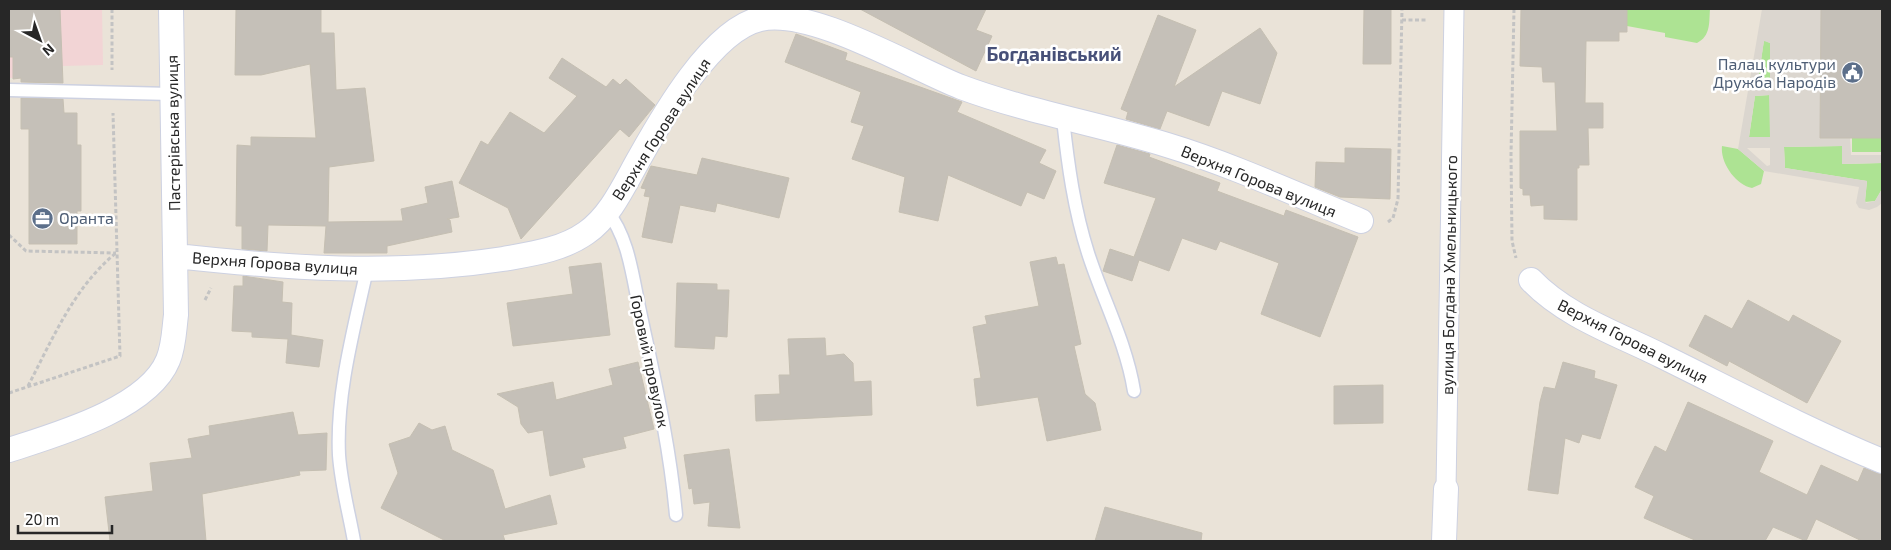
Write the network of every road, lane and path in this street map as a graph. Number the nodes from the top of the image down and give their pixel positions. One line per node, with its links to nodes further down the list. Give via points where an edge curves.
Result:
1 (112, 9): 9 (path)
2 (170, 9): 10 (street, Пастерівська вулиця)
3 (1402, 9): 6 (path)
4 (1454, 9): 26 (street, вулиця Богдана Хмельницького)
5 (1514, 9): 19 (path, via 1512,241 1516,258)
6 (1402, 20): 7 (path); 13 (path, via 1398,199 1393,218 1385,225 1379,228)
7 (1424, 20)
8 (9, 90): 9 (lane)
9 (112, 92): 10 (lane); 15 (path)
10 (171, 94): 16 (street, Пастерівська вулиця)
11 (1063, 119): 12 (street, Верхня Горова вулиця, via 960,87 819,25 790,17 766,18 730,33 702,63); 13 (street, Верхня Горова вулиця, via 1120,130 1194,153); 22 (lane, via 1070,181 1082,233 1126,350)
12 (607, 211): 18 (street, Верхня Горова вулиця, via 588,232 550,250 443,267); 27 (lane, Горовий провулок, via 620,232 634,284 666,430)
13 (1361, 221)
14 (9, 235): 15 (path, via 26,251)
15 (117, 253): 21 (path, via 105,262 76,298); 21 (path, via 120,356)
16 (176, 256): 17 (street, Верхня Горова вулиця); 24 (street, Верхня Горова вулиця, via 173,342 168,361 160,374 128,401 105,415)
17 (230, 262): 18 (street, Верхня Горова вулиця); 20 (path)
18 (367, 270): 28 (lane, Верхня Горова вулиця, via 349,358 340,438 341,473)
19 (1530, 280): 25 (street, Верхня Горова вулиця, via 1548,297 1589,320 1808,429)
20 (205, 301)
21 (28, 386): 23 (path)
22 (1134, 391)
23 (9, 393)
24 (9, 450)
25 (1882, 461)
26 (1446, 489): 29 (street, вулиця Богдана Хмельницького)
27 (676, 515)
28 (354, 541)
29 (1444, 541)

